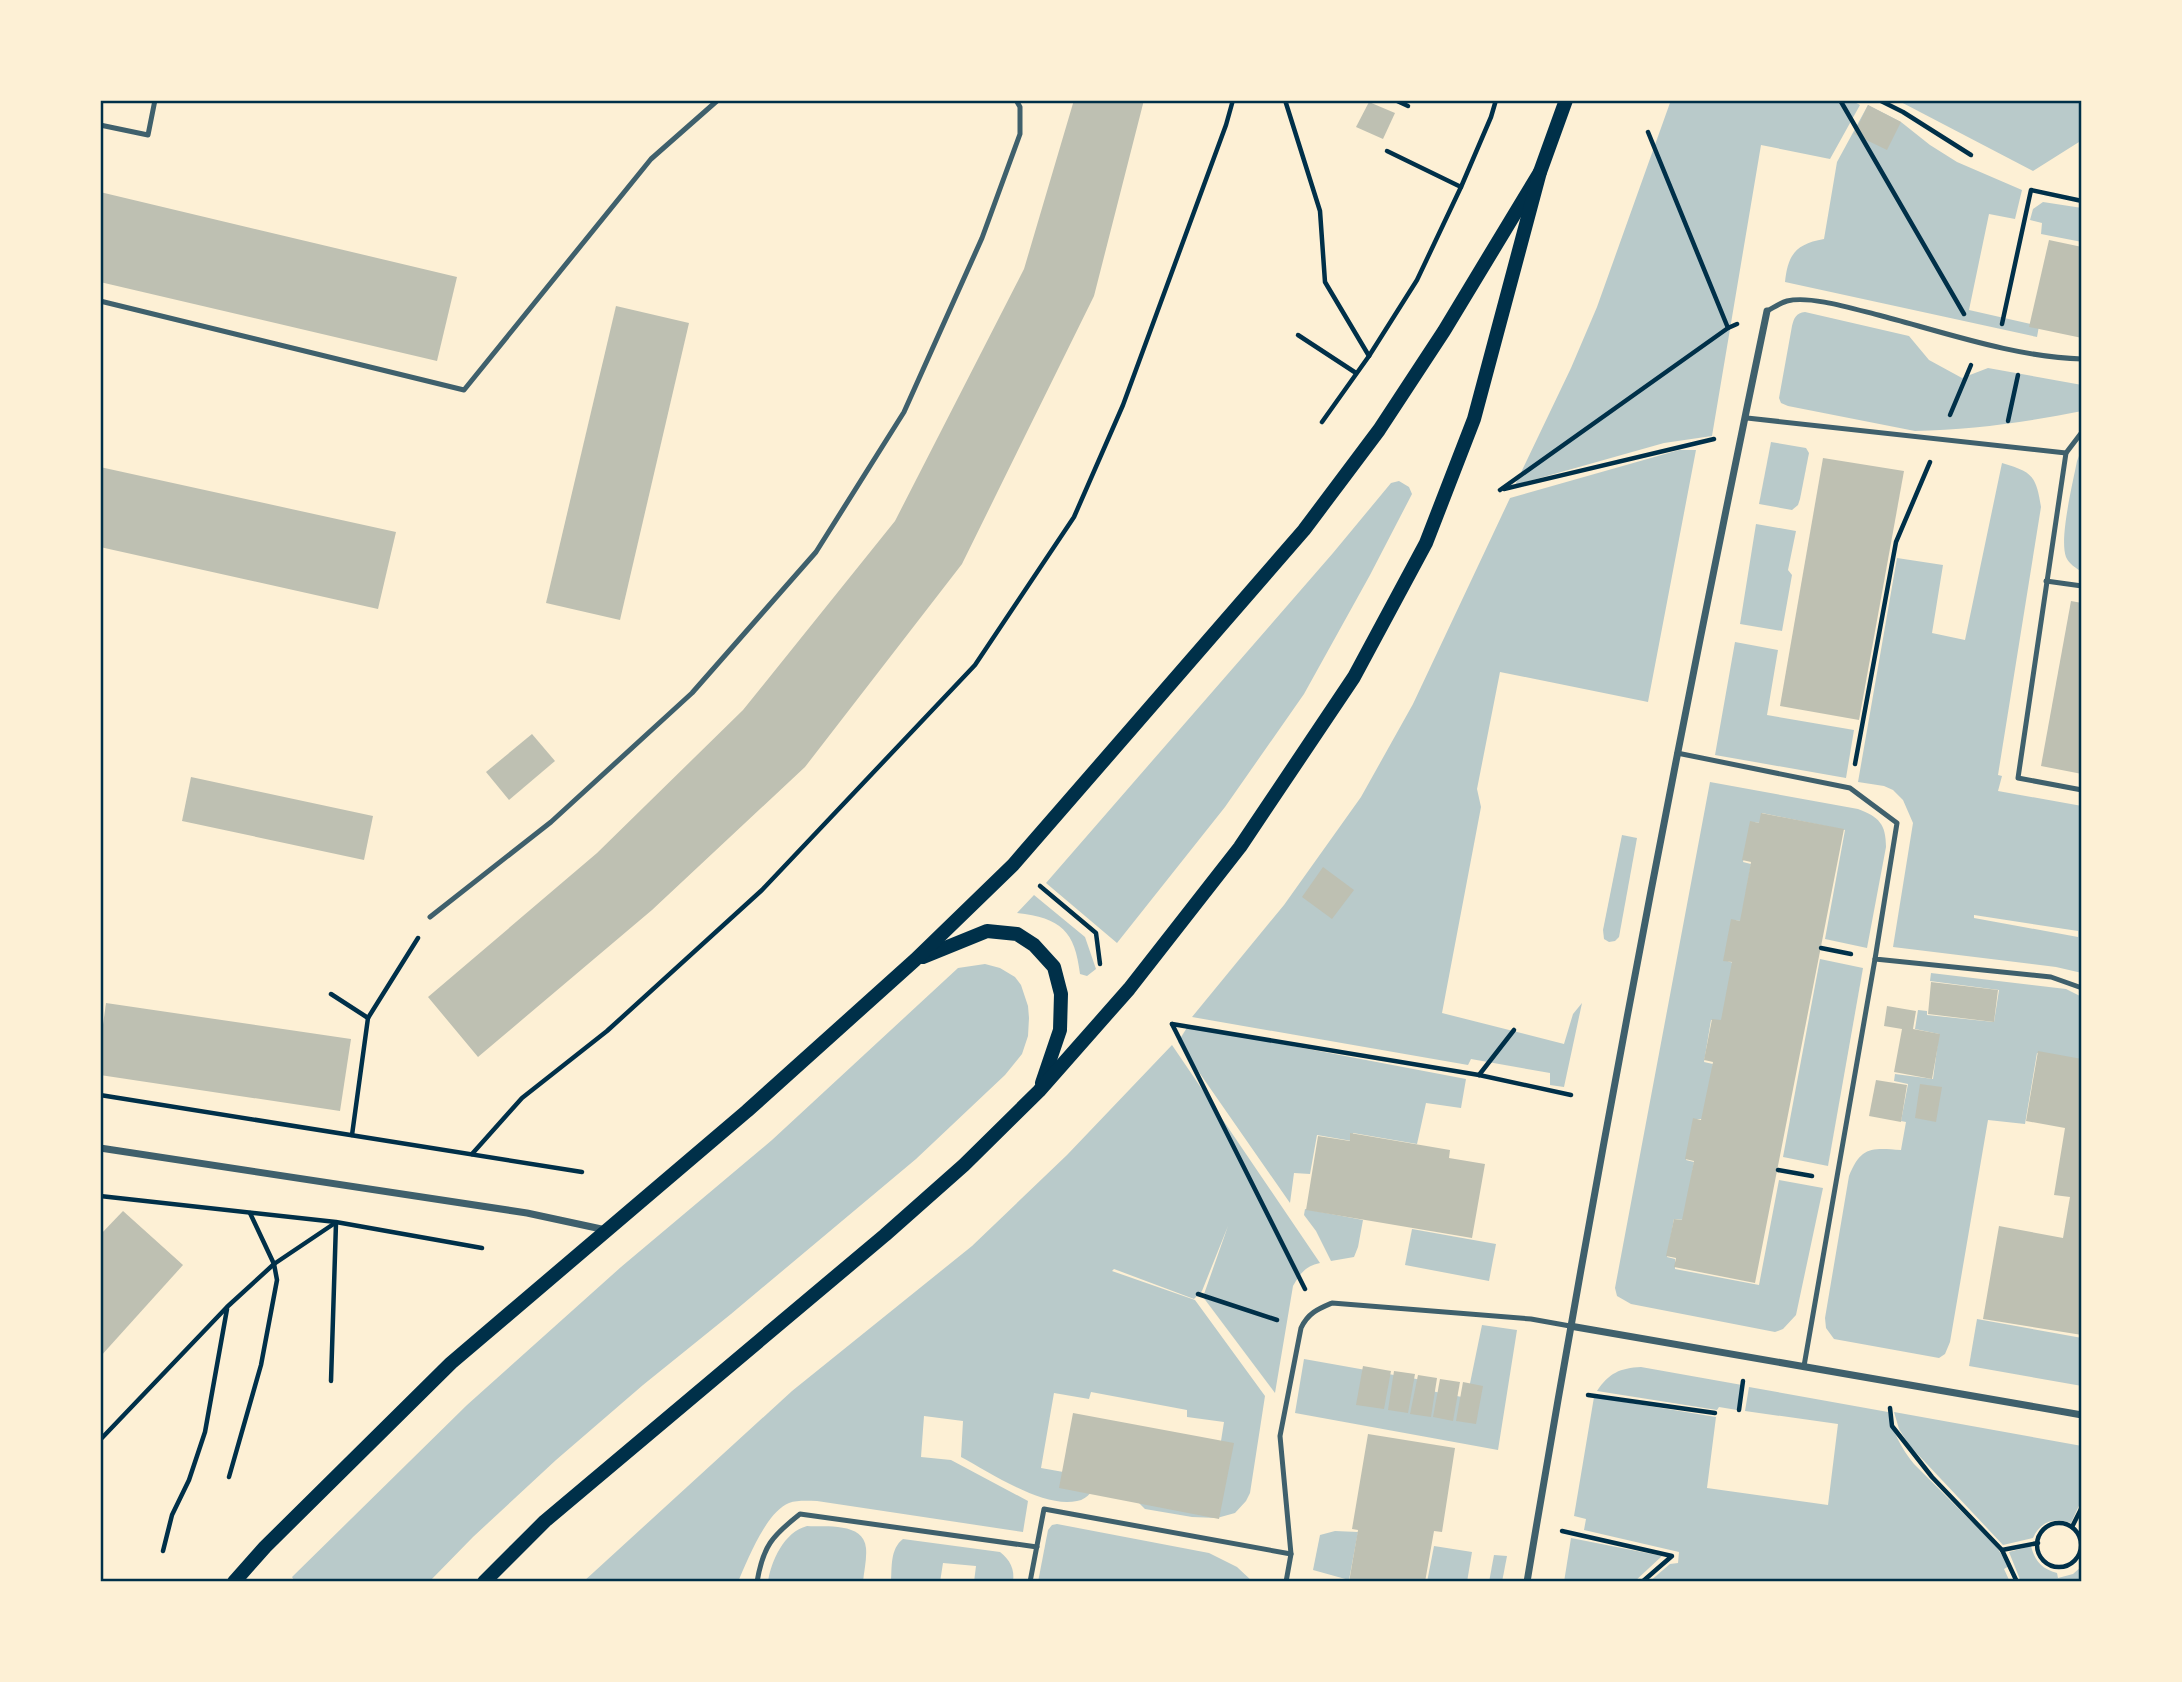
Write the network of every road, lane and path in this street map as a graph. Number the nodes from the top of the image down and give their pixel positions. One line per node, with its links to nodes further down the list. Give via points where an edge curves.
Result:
1 (155, 100): 12 (lane, via 148,135)
2 (718, 100): 19 (lane, via 651,159 464,390)
3 (1016, 100): 41 (lane, via 1020,134 982,239 904,412 816,552 692,693 551,822)
4 (1233, 100): 55 (path, via 1123,405 1074,517 975,665 762,890 607,1031 522,1098)
5 (1285, 100): 25 (path, via 1320,211 1325,282)
6 (1395, 100): 11 (path)
7 (1496, 100): 17 (path)
8 (1566, 100): 16 (main road)
9 (1840, 100): 22 (path)
10 (1879, 100): 15 (path)
11 (1408, 106)
12 (100, 125)
13 (1648, 132): 32 (path, via 1728,328 1500,490)
14 (1387, 151): 17 (path)
15 (1971, 155)
16 (1540, 172): 43 (main road, via 1379,430 1304,530 1013,865); 50 (main road, via 1475,419 1426,543 1361,665 1240,847 1129,989)
17 (1461, 187): 25 (path, via 1417,279)
18 (2082, 201): 23 (path, via 2031,190)
19 (100, 300)
20 (1767, 311): 22 (lane, via 1787,301 1811,301); 28 (street)
21 (1298, 335): 27 (path)
22 (1981, 342): 23 (lane); 31 (path)
23 (1997, 346): 24 (lane)
24 (2023, 351): 26 (lane); 33 (path)
25 (1369, 356): 27 (path)
26 (2082, 359)
27 (1356, 373): 29 (path)
28 (1746, 418): 31 (lane); 37 (street)
29 (1322, 422)
30 (2082, 432): 34 (lane)
31 (1939, 439): 33 (lane); 38 (path, via 1896,542)
32 (1704, 442)
33 (2003, 446): 34 (lane)
34 (2066, 453): 35 (lane)
35 (2046, 581): 36 (lane); 39 (lane, via 2018,778)
36 (2082, 586)
37 (1676, 753): 42 (lane, via 1850,788 1898,823); 68 (street)
38 (1857, 754)
39 (2082, 790)
40 (1040, 886): 44 (path, via 1096,933)
41 (430, 917): 47 (path)
42 (1875, 959): 45 (lane, via 2051,977); 58 (lane)
43 (915, 960): 50 (main road, via 987,931 1017,934 1034,945 1054,967 1061,994 1060,1030); 62 (main road)
44 (1100, 964)
45 (2082, 988)
46 (331, 994): 47 (path)
47 (368, 1018): 53 (path)
48 (1514, 1030): 49 (path)
49 (1479, 1075): 52 (path); 67 (path, via 1172,1024)
50 (1039, 1091): 89 (main road, via 886,1236 545,1521)
51 (100, 1095): 53 (path)
52 (1571, 1095)
53 (352, 1135): 55 (path)
54 (100, 1148): 62 (street, via 527,1213)
55 (472, 1154): 57 (path)
56 (1778, 1170): 58 (path)
57 (582, 1172)
58 (1837, 1180): 70 (lane)
59 (100, 1196): 60 (path)
60 (250, 1212): 61 (path); 64 (path)
61 (336, 1222): 63 (path); 64 (path); 72 (path)
62 (606, 1230): 88 (main road, via 451,1363)
63 (482, 1248)
64 (274, 1264): 66 (path); 79 (path, via 277,1280 261,1365)
65 (1198, 1294): 69 (path)
66 (227, 1307): 78 (path); 86 (path, via 205,1432)
67 (1316, 1310): 68 (lane, via 1332,1303); 69 (lane)
68 (1570, 1326): 70 (street); 93 (street)
69 (1301, 1328): 87 (lane, via 1280,1436)
70 (1804, 1366): 77 (street)
71 (1743, 1380): 75 (path)
72 (331, 1381)
73 (1588, 1395): 76 (path)
74 (1890, 1403): 85 (path, via 1892,1426 1931,1477)
75 (1739, 1410)
76 (1715, 1413)
77 (2082, 1415)
78 (100, 1440)
79 (229, 1477)
80 (2082, 1507): 81 (path)
81 (2072, 1527): 83 (path, via 2051,1525); 83 (path, via 2080,1536 2081,1548 2068,1566 2046,1563)
82 (1562, 1531): 94 (path, via 1672,1556)
83 (2038, 1543): 85 (path)
84 (1037, 1547): 87 (lane, via 1045,1509); 90 (lane, via 800,1514 777,1532 761,1560); 91 (lane)
85 (2002, 1550): 95 (path)
86 (163, 1551)
87 (1291, 1554): 92 (lane)
88 (234, 1582)
89 (484, 1582)
90 (757, 1582)
91 (1030, 1582)
92 (1286, 1582)
93 (1527, 1582)
94 (1642, 1582)
95 (2017, 1582)

